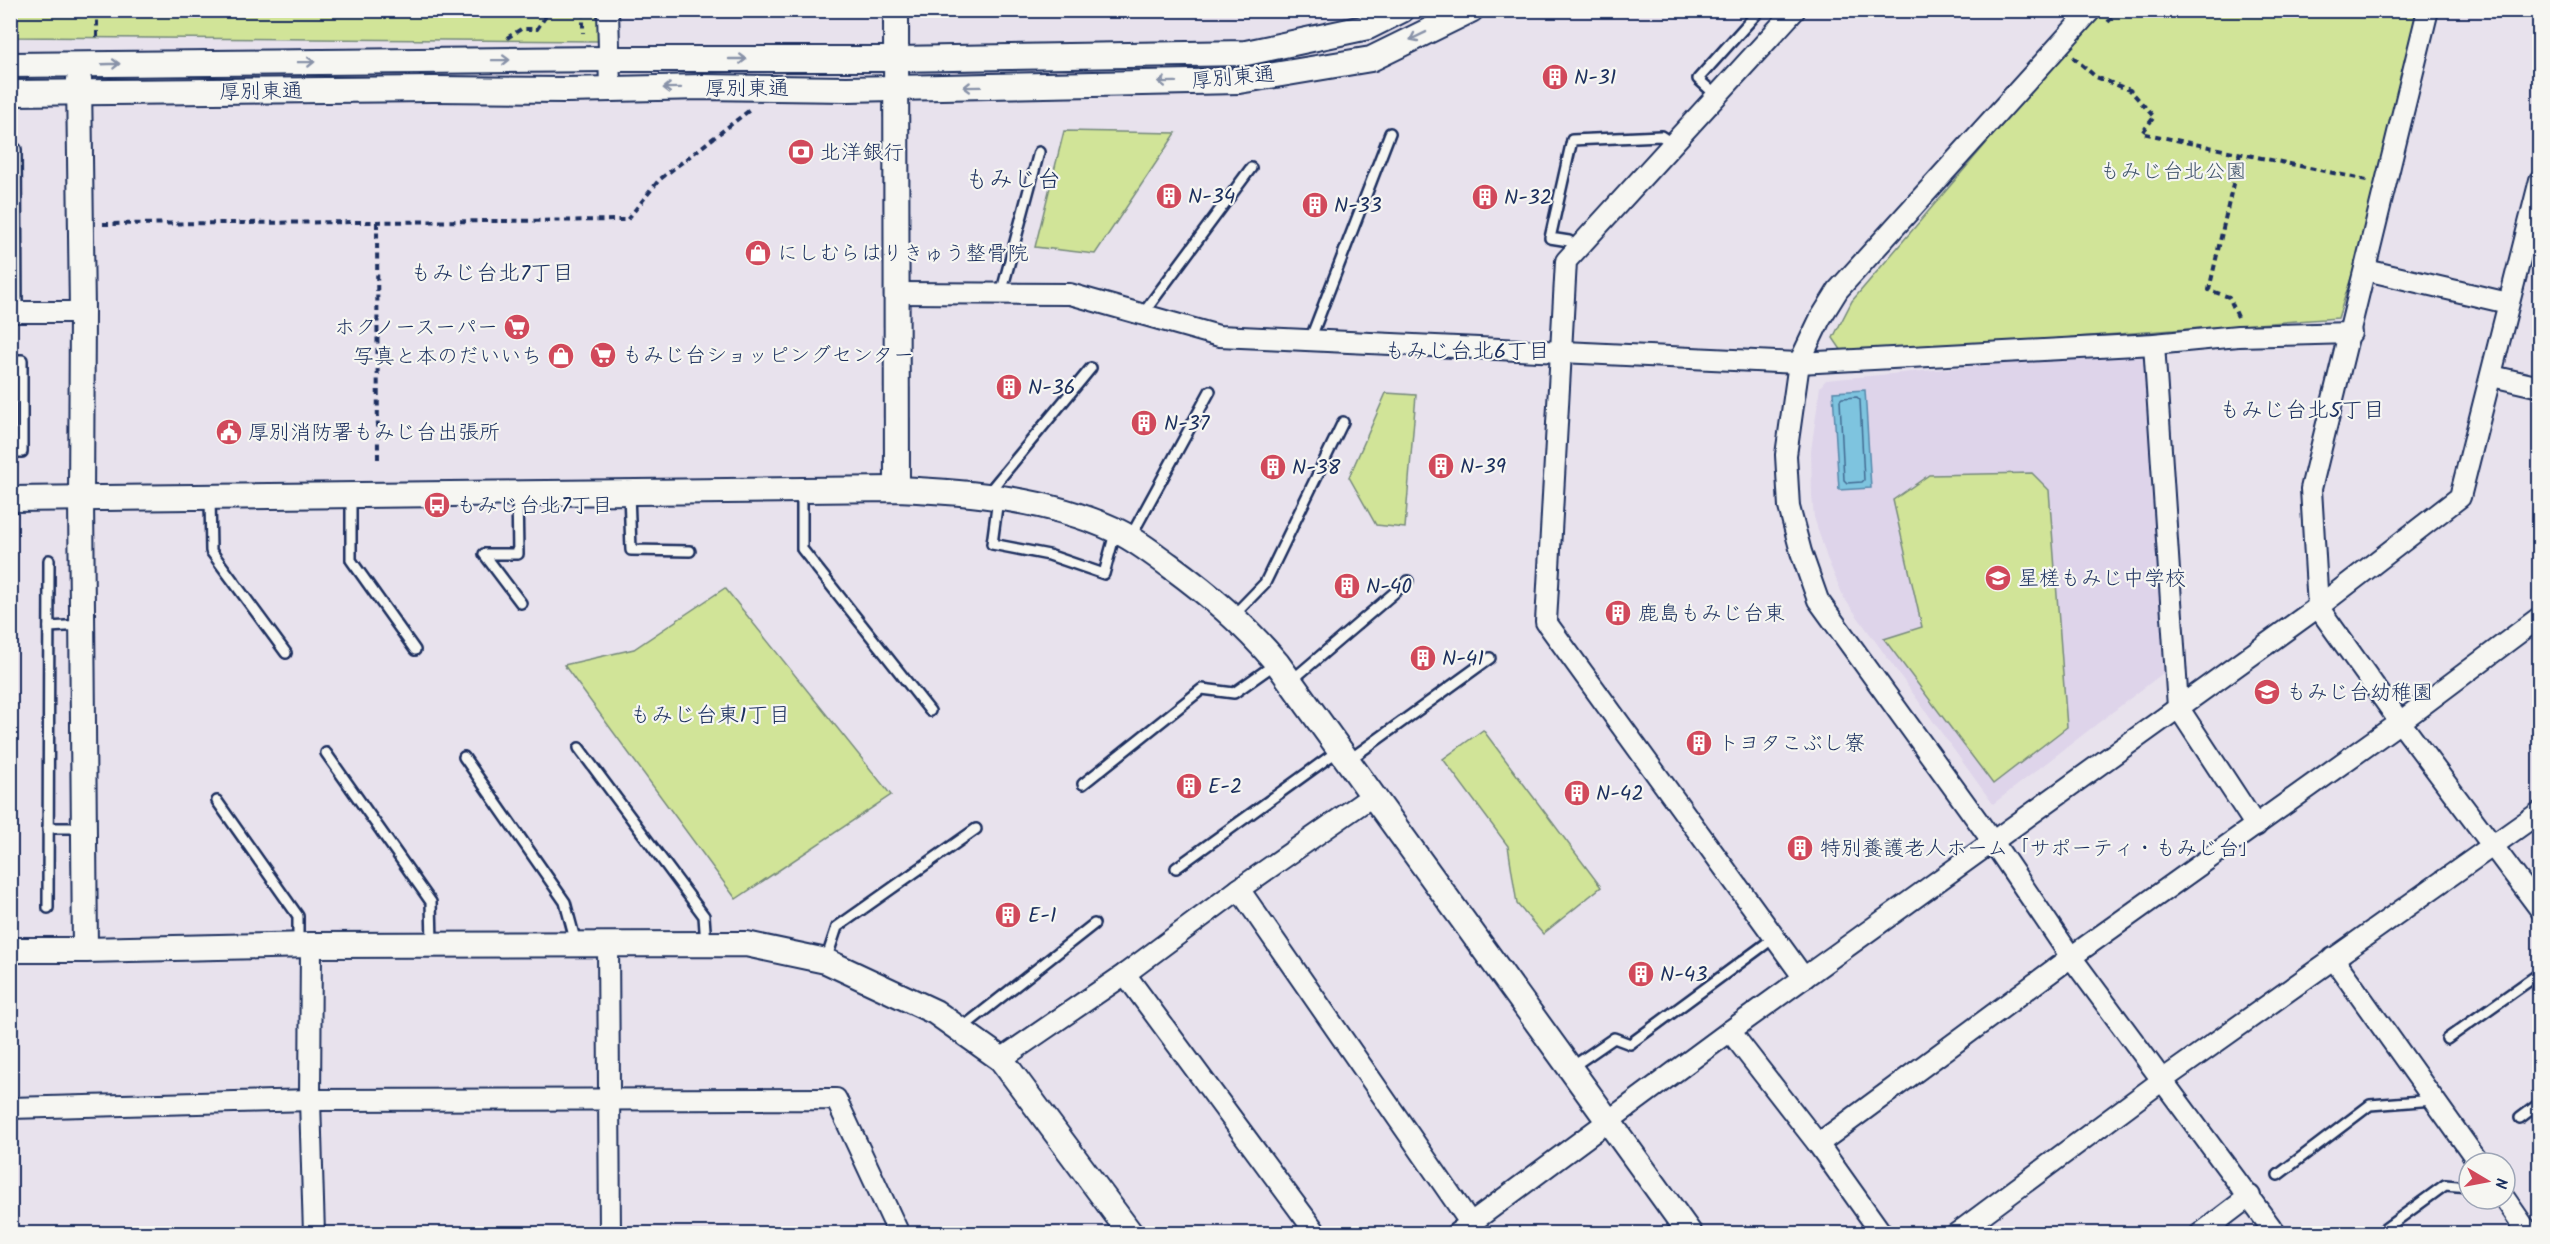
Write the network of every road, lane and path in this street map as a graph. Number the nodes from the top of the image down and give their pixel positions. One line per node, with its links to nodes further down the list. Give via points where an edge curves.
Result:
1 (97, 10): 12 (path)
2 (608, 10): 15 (street)
3 (896, 10): 16 (street)
4 (1471, 10): 19 (street, 厚別東通, one-way to 19, via 1371,59 1239,81)
5 (1760, 10): 23 (lane, via 1698,79)
6 (1795, 10): 23 (street)
7 (2091, 10): 49 (street, via 1838,290)
8 (2428, 10): 36 (street)
9 (583, 11): 11 (path); 13 (path, via 548,13 537,28 521,29)
10 (1390, 13): 16 (street, 厚別東通, via 1368,27 1246,53)
11 (583, 33)
12 (97, 38)
13 (504, 40)
14 (2070, 54): 29 (path, via 2096,77 2130,90 2154,117 2142,132)
15 (609, 59): 16 (street, 厚別東通, one-way to 16); 18 (street, 厚別東通, one-way to 15); 20 (street)
16 (896, 59): 19 (street)
17 (10, 65): 18 (street, 厚別東通)
18 (79, 65): 22 (street)
19 (897, 88): 20 (street, 厚別東通, one-way to 20); 37 (street)
20 (610, 89): 22 (street, 厚別東通)
21 (10, 93): 22 (street, 厚別東通)
22 (79, 94): 34 (street)
23 (1717, 96): 26 (street)
24 (752, 108): 33 (path, via 659,180 627,220)
25 (1390, 132): 45 (lane)
26 (1673, 144): 35 (street); 35 (lane, via 1661,136 1572,140 1550,238 1569,241)
27 (16, 149): 40 (lane)
28 (1039, 152): 38 (lane)
29 (2240, 153): 31 (path); 44 (path, via 2209,290 2229,297 2238,314)
30 (1251, 168): 42 (lane)
31 (2371, 180)
32 (2540, 180): 39 (street)
33 (377, 222): 34 (path); 56 (path)
34 (81, 224): 41 (street)
35 (1577, 249): 47 (street, via 1566,261)
36 (2366, 270): 39 (street); 43 (street)
37 (897, 293): 38 (street); 57 (street)
38 (1001, 294): 42 (street, via 1070,294)
39 (2508, 303): 51 (street)
40 (14, 312): 41 (street)
41 (82, 312): 65 (street)
42 (1142, 316): 45 (street, via 1219,336)
43 (2351, 333): 44 (street); 71 (street, via 2311,489)
44 (2238, 336): 46 (street)
45 (1310, 340): 47 (street)
46 (2154, 344): 49 (street); 80 (street)
47 (1560, 353): 49 (street); 102 (street, via 1546,622)
48 (10, 360): 55 (lane, via 22,360 22,452)
49 (1799, 363): 95 (street, via 1786,455 1789,507 1818,600)
50 (1091, 368): 63 (lane)
51 (2492, 376): 52 (street); 71 (street, via 2460,497)
52 (2540, 387)
53 (1210, 391): 66 (lane)
54 (1343, 422): 72 (lane, via 1265,583)
55 (10, 452)
56 (378, 460)
57 (897, 489): 58 (street); 63 (street)
58 (802, 490): 59 (street); 81 (lane, via 802,549)
59 (629, 492): 60 (street); 67 (lane, via 631,550)
60 (517, 493): 61 (street); 70 (lane, via 518,554 484,554)
61 (351, 495): 62 (street); 76 (lane, via 351,560)
62 (210, 497): 65 (street); 77 (lane, via 211,551)
63 (992, 497): 66 (street, via 1039,504); 66 (lane, via 992,544 1050,555 1104,574)
64 (10, 499): 65 (street)
65 (81, 499): 74 (street)
66 (1123, 535): 72 (street, via 1216,599)
67 (690, 551)
68 (49, 560): 75 (lane)
69 (1408, 581): 79 (lane)
70 (521, 603)
71 (2318, 607): 80 (street); 82 (street)
72 (1233, 616): 79 (street)
73 (2540, 617): 82 (street)
74 (82, 625): 75 (lane); 93 (street)
75 (49, 627): 92 (lane)
76 (415, 650)
77 (286, 653)
78 (1490, 658): 85 (lane)
79 (1284, 672): 85 (street); 87 (lane, via 1234,693 1202,689)
80 (2178, 707): 91 (street); 95 (street)
81 (930, 711)
82 (2400, 722): 91 (street); 96 (street)
83 (579, 748): 106 (lane, via 704,916)
84 (326, 753): 105 (lane, via 431,902)
85 (1343, 756): 88 (street); 97 (lane)
86 (464, 757): 103 (lane, via 565,902)
87 (1083, 784)
88 (1372, 796): 98 (street); 120 (street)
89 (217, 801): 107 (lane, via 298,916)
90 (2540, 812): 96 (street)
91 (2256, 826): 110 (street)
92 (48, 828): 93 (lane); 99 (lane)
93 (84, 828): 109 (street)
94 (976, 829): 112 (lane, via 837,927)
95 (1993, 842): 110 (street); 115 (street)
96 (2492, 846): 100 (street); 111 (street)
97 (1176, 868)
98 (1239, 888): 114 (street); 135 (street)
99 (48, 908)
100 (2540, 909)
101 (1094, 924): 116 (lane)
102 (1775, 937): 115 (street); 120 (lane, via 1630,1044 1614,1038)
103 (576, 943): 104 (street); 105 (street)
104 (608, 943): 106 (street); 123 (street)
105 (432, 944): 107 (street)
106 (706, 944): 112 (street, via 746,944)
107 (305, 945): 109 (street); 122 (street)
108 (10, 950): 109 (street)
109 (85, 950)
110 (2071, 957): 121 (street); 129 (street)
111 (2333, 958): 121 (street); 124 (street)
112 (826, 961): 116 (street, via 935,1012)
113 (2540, 973): 118 (lane)
114 (1125, 975): 119 (street); 140 (street)
115 (1804, 978): 117 (street)
116 (960, 1030): 119 (street)
117 (1730, 1031): 128 (street); 129 (street)
118 (2447, 1039)
119 (1001, 1059): 139 (street)
120 (1572, 1067): 128 (street)
121 (2164, 1079): 133 (street); 143 (street)
122 (310, 1100): 123 (street); 126 (street); 136 (street)
123 (608, 1100): 137 (street); 138 (street, via 836,1099)
124 (2434, 1100): 130 (street); 131 (lane, via 2370,1105)
125 (2540, 1103): 127 (lane)
126 (10, 1107)
127 (2520, 1118)
128 (1608, 1122): 135 (street); 141 (street)
129 (1818, 1144): 142 (street)
130 (2470, 1151)
131 (2278, 1175)
132 (2457, 1186): 146 (lane, via 2445,1185)
133 (2250, 1196): 144 (street); 145 (street)
134 (2513, 1211): 147 (street)
135 (1468, 1230)
136 (314, 1233)
137 (610, 1233)
138 (899, 1233)
139 (1131, 1233)
140 (1317, 1233)
141 (1690, 1233)
142 (1882, 1233)
143 (1956, 1233)
144 (2200, 1233)
145 (2276, 1233)
146 (2378, 1233)
147 (2529, 1233)

